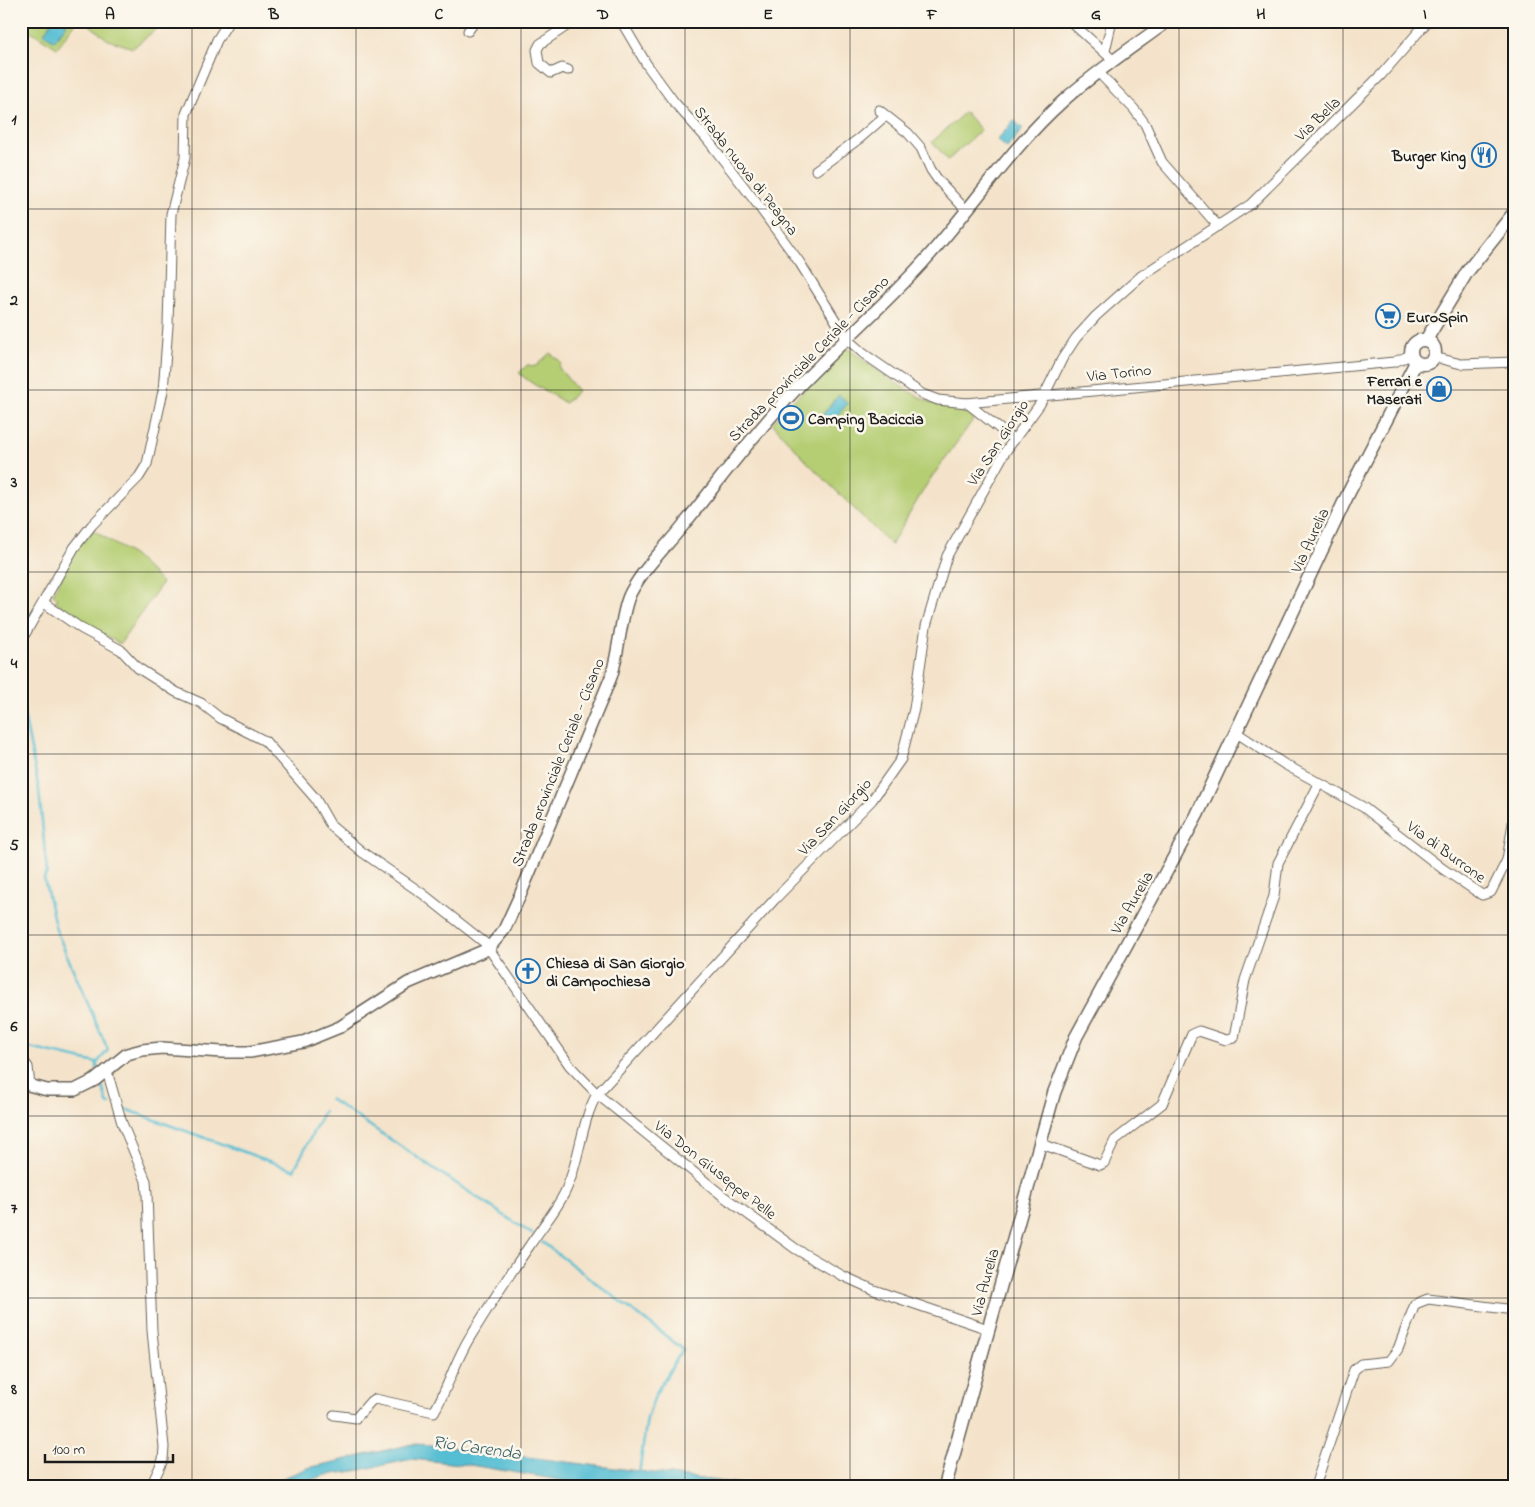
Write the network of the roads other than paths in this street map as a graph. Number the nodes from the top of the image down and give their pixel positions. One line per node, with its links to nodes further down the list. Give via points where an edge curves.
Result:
1 (229, 21): 26 (street, via 217,40 186,114 185,158 171,214 163,391 147,464 74,548)
2 (475, 21): 9 (street)
3 (574, 21): 12 (street, via 540,44 537,50 539,64 550,73 562,68)
4 (621, 21): 18 (street, Strada nuova di Peagna, via 674,102 737,178 800,263)
5 (1070, 21): 10 (street)
6 (1112, 21): 10 (street)
7 (1168, 21): 11 (main road, Strada provinciale Ceriale - Cisano)
8 (1428, 21): 17 (street, Via Bella, via 1381,75 1252,204)
9 (468, 31)
10 (1105, 52): 11 (street)
11 (1114, 61): 13 (main road, Strada provinciale Ceriale - Cisano)
12 (568, 70)
13 (1098, 72): 15 (main road, Strada provinciale Ceriale - Cisano, via 1062,102 1009,157); 17 (street, via 1134,109 1145,124 1162,162)
14 (816, 170): 15 (street, via 860,138 882,113 914,140 938,180)
15 (966, 210): 18 (main road, Strada provinciale Ceriale - Cisano, via 917,269)
16 (1514, 213): 19 (main road, Via Aurelia, via 1475,260)
17 (1218, 226): 23 (street, Via Bella, via 1141,276 1096,316 1062,359)
18 (847, 338): 24 (street, Via Torino, via 864,354 922,394 938,400); 32 (main road, Strada provinciale Ceriale - Cisano, via 743,447 630,594 611,678 504,930)
19 (1426, 340): 20 (main road, via 1435,349); 21 (main road, Via Aurelia, via 1414,343)
20 (1434, 357): 21 (main road, via 1424,364); 22 (street, via 1461,364)
21 (1413, 358): 23 (street, Via Torino); 28 (main road, Via Aurelia)
22 (1514, 362)
23 (1045, 395): 24 (street, Via Torino); 25 (street, Via San Giorgio)
24 (967, 403): 25 (street)
25 (1014, 440): 36 (street, Via San Giorgio, via 947,556 926,626 914,709 901,759 872,800 775,900)
26 (44, 603): 27 (street); 32 (street, Via Don Giuseppe Pelle, via 121,650 138,668 176,692 201,703 220,718 265,742 315,798 331,826 431,900 485,943)
27 (21, 641)
28 (1237, 733): 29 (street, Via di Burrone); 37 (main road, Via Aurelia, via 1188,831 1076,1037 1054,1092)
29 (1319, 784): 31 (street, Via di Burrone, via 1363,807 1443,869 1482,894 1491,892); 37 (street, via 1278,863 1274,896 1245,980 1236,1034 1232,1040 1199,1031 1192,1034 1162,1104 1115,1140 1104,1163 1100,1165)
30 (1514, 817): 31 (street, Via di Burrone)
31 (1510, 861)
32 (488, 949): 34 (main road, Strada provinciale Ceriale - Cisano, via 408,983 340,1026 303,1042 250,1052 142,1050 127,1054); 36 (street, Via Don Giuseppe Pelle, via 570,1066)
33 (21, 1058): 35 (street, via 28,1068)
34 (107, 1070): 35 (main road, Strada provinciale Ceriale - Cisano, via 75,1090 55,1091); 41 (street, via 148,1194 152,1331 164,1447 163,1460)
35 (25, 1085)
36 (597, 1094): 39 (street, Via Don Giuseppe Pelle, via 723,1196 796,1249 874,1290); 40 (street, via 563,1196 469,1339 434,1412 375,1400 356,1418)
37 (1039, 1143): 39 (main road, Via Aurelia)
38 (1514, 1310): 43 (street, via 1428,1300 1415,1304 1398,1349 1388,1361 1361,1364 1354,1370)
39 (988, 1328): 42 (main road, Via Aurelia)
40 (334, 1415)
41 (151, 1486)
42 (945, 1486)
43 (1315, 1486)

